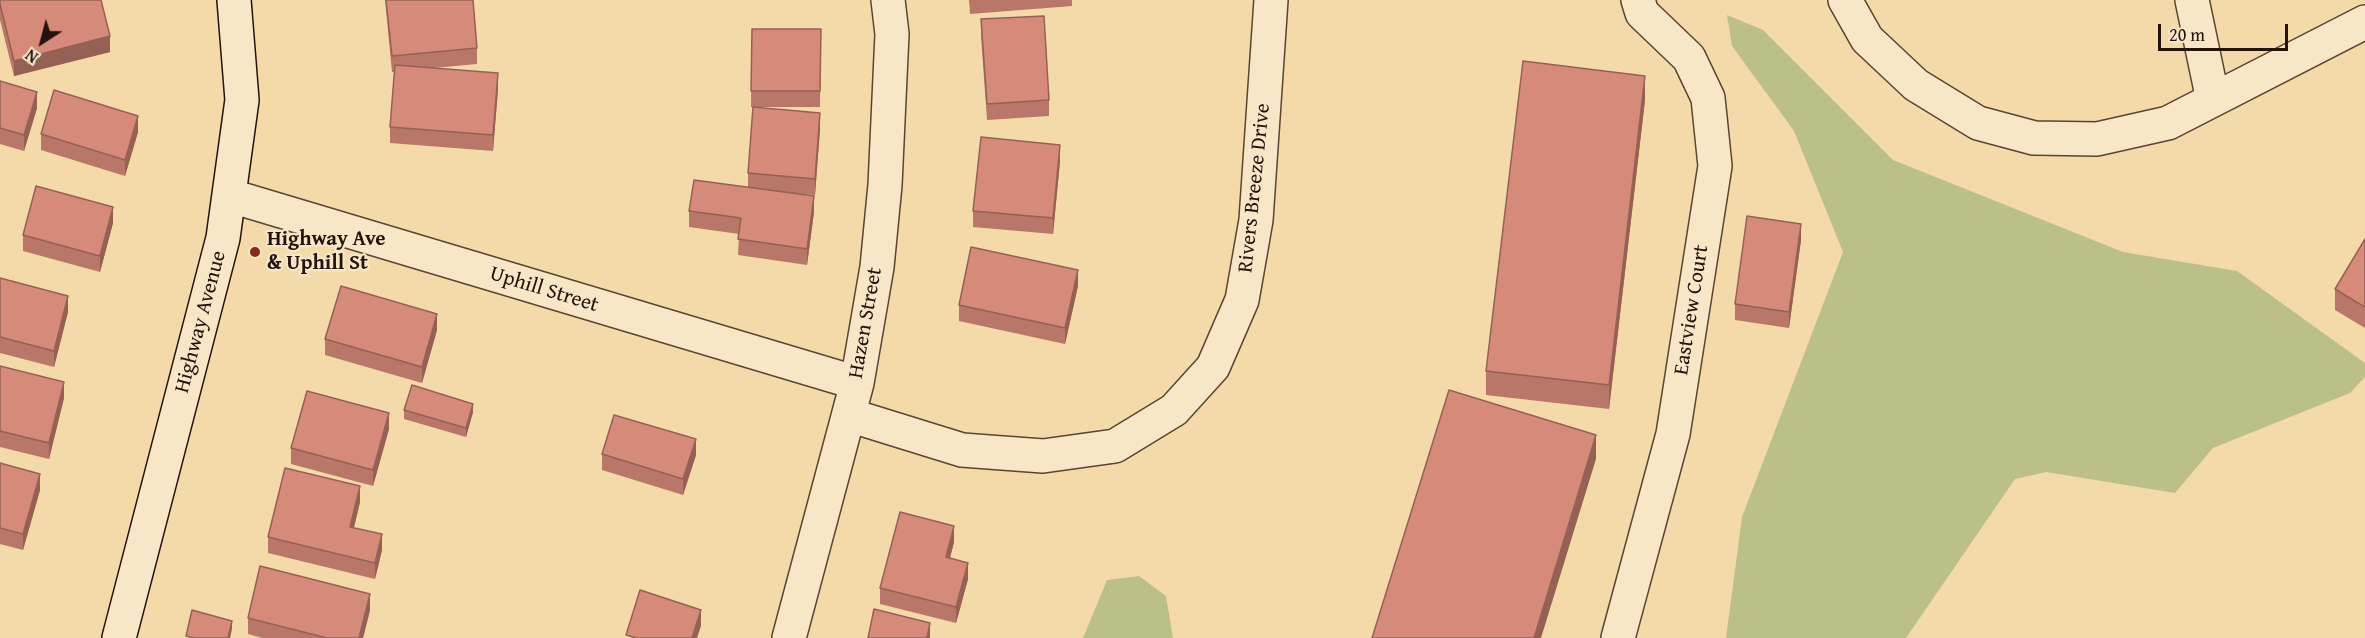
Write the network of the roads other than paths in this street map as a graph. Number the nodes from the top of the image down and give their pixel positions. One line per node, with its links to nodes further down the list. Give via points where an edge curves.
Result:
1 (234, 0): 9 (street, Highway Avenue, via 242,100)
2 (888, 0): 10 (street, Hazen Street, via 892,34 885,185 877,267)
3 (1271, 0): 11 (street, Rivers Breeze Drive, via 1256,220 1242,300 1213,368 1174,410 1115,446 1043,456 962,450)
4 (1638, 0): 14 (street, Eastview Court, via 1642,13 1689,58 1708,98 1715,166 1673,434)
5 (1845, 0): 8 (street, via 1867,39 1916,85 1978,123 2034,138 2097,139 2168,123)
6 (2192, 0): 8 (street)
7 (2365, 22): 8 (street)
8 (2213, 100)
9 (231, 196): 10 (street, Uphill Street); 12 (street, Highway Avenue, via 224,237)
10 (856, 383): 11 (street, Hazen Street)
11 (849, 415): 13 (street, Hazen Street)
12 (119, 638)
13 (789, 638)
14 (1618, 638)

